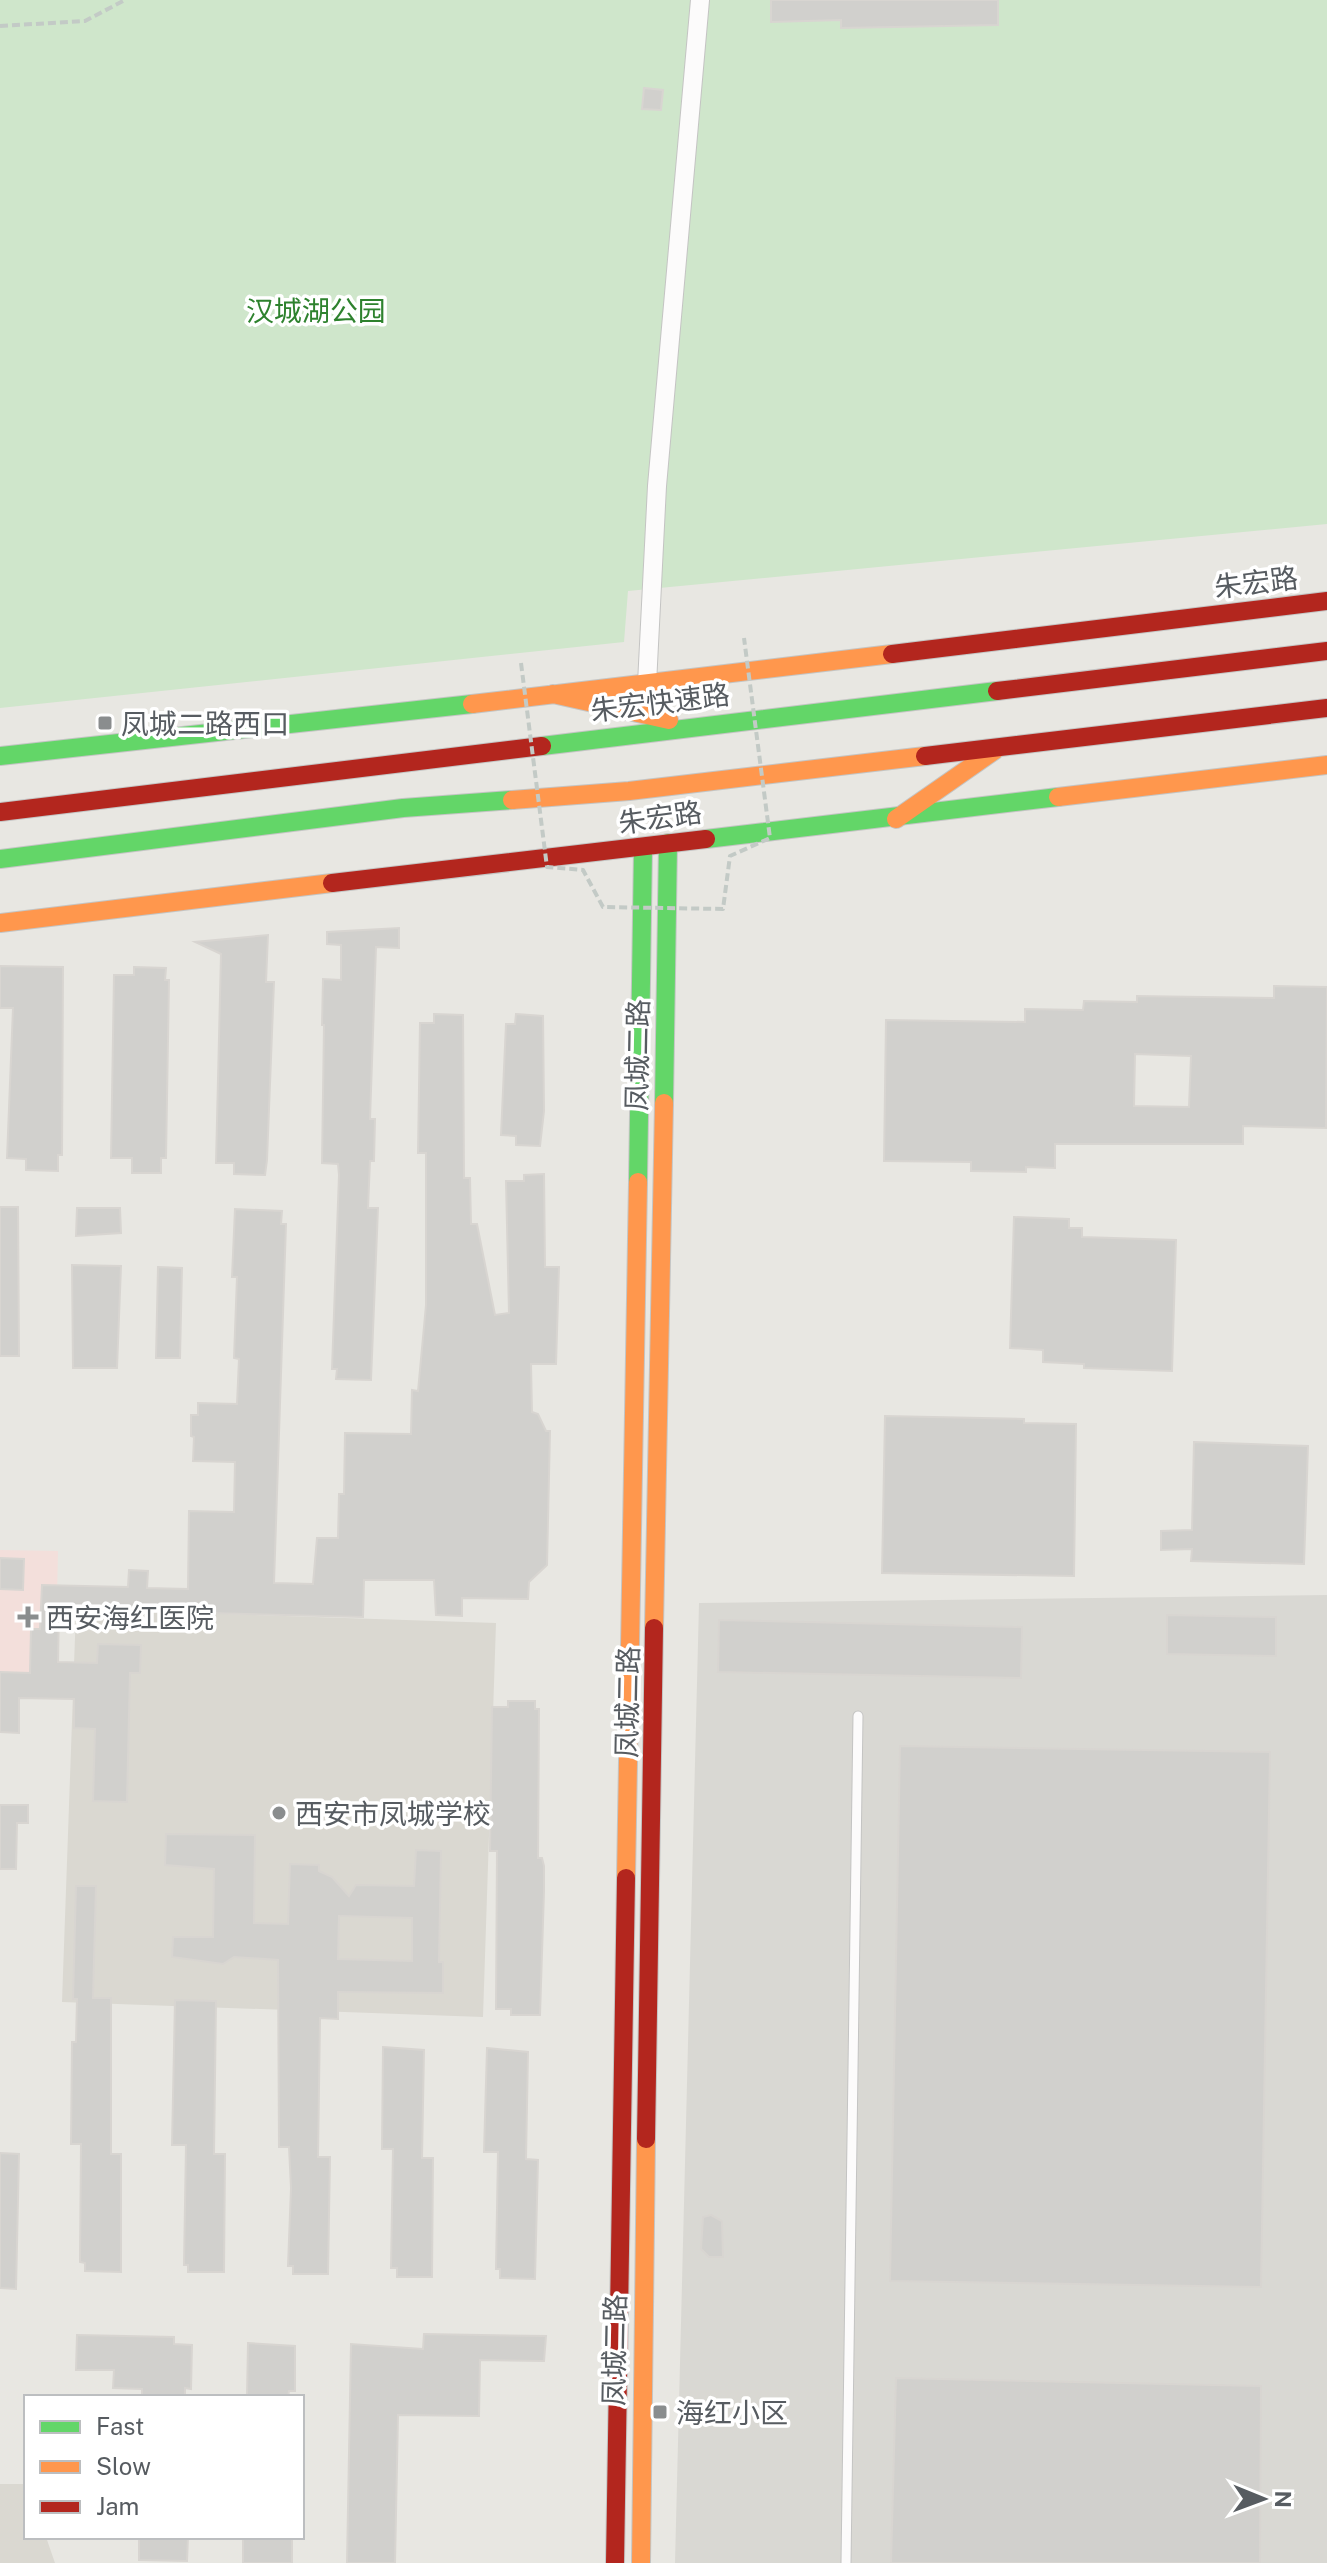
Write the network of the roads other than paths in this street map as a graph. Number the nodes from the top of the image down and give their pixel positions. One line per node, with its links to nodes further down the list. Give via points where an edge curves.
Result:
1 (700, 0): 4 (street, via 657,486)
2 (1327, 601): 4 (main road, 朱宏路)
3 (1327, 651): 7 (main road, 朱宏快速路)
4 (647, 684): 5 (main road, 朱宏路)
5 (553, 694): 7 (main road); 9 (main road, 朱宏路)
6 (1327, 708): 8 (main road)
7 (696, 726): 11 (main road, 朱宏快速路)
8 (998, 748): 12 (main road); 15 (main road, via 629,791 403,808)
9 (0, 756)
10 (1327, 765): 12 (main road, 朱宏路)
11 (0, 812)
12 (896, 819): 13 (main road, 朱宏路)
13 (668, 843): 14 (main road, 朱宏路); 19 (main road, 凤城二路)
14 (643, 848): 16 (main road, 朱宏路); 18 (main road, 凤城二路)
15 (0, 859)
16 (0, 923)
17 (858, 1716): 20 (lane)
18 (615, 2563)
19 (641, 2563)
20 (846, 2563)

